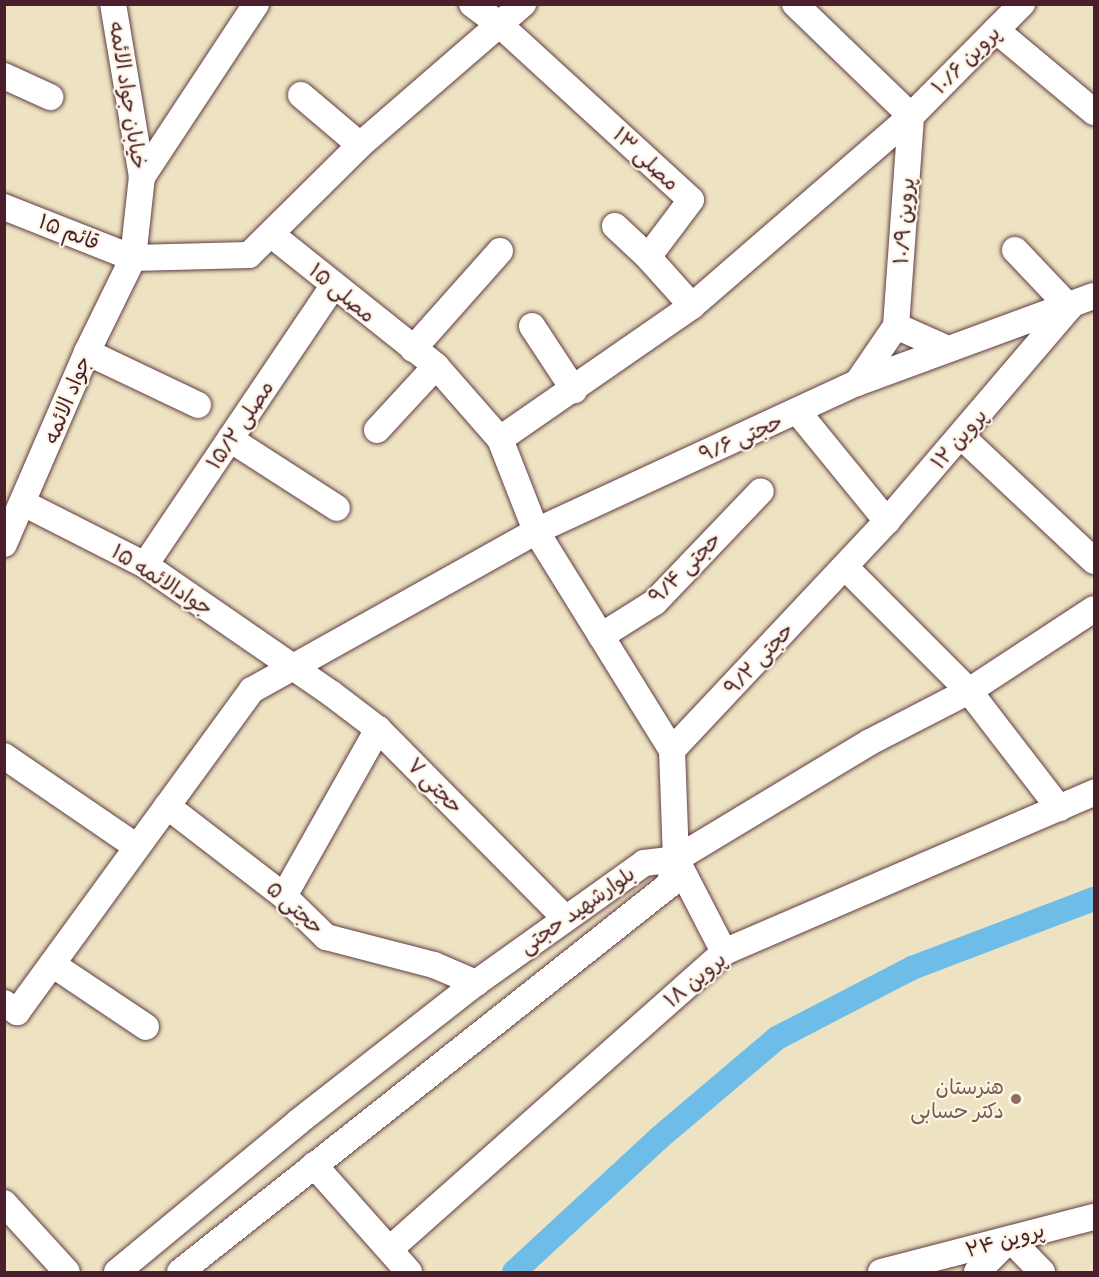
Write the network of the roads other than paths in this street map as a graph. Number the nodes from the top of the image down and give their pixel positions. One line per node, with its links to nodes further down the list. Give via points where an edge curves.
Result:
1 (113, 4): 15 (street, خیابان جواد الائمه)
2 (256, 4): 15 (street)
3 (472, 4): 7 (street)
4 (523, 4): 7 (street)
5 (795, 4): 13 (street)
6 (1022, 4): 8 (street, پروین ۱۰/۶)
7 (499, 24): 14 (street); 21 (street, مصلی ۱۳, via 691,200)
8 (996, 30): 12 (street); 13 (street, پروین ۱۰/۶)
9 (4, 76): 11 (street)
10 (301, 95): 14 (street)
11 (50, 97)
12 (1095, 112)
13 (911, 116): 25 (street, پروین ۱۰/۶); 28 (street, پروین ۱۰/۹)
14 (360, 145): 18 (street)
15 (142, 177): 22 (street, خیابان جواد الائمه)
16 (4, 207): 22 (street, قائم ۱۵)
17 (615, 226): 21 (street)
18 (272, 235): 22 (street, via 249,255); 23 (street, مصلی ۱۵)
19 (1015, 250): 26 (street)
20 (500, 251): 29 (street)
21 (648, 257): 25 (street)
22 (133, 258): 31 (street, جواد الائمه)
23 (334, 285): 29 (street, مصلی ۱۵); 40 (street, مصلی ۱۵/۲)
24 (1095, 296): 26 (street, پروین ۱۲)
25 (692, 306): 34 (street, پروین ۱۰/۶)
26 (1070, 307): 30 (street, پروین ۱۲); 38 (street, پروین ۱۲)
27 (532, 326): 34 (street)
28 (896, 326): 30 (street); 33 (street)
29 (413, 349): 32 (street, مصلی ۱۵)
30 (948, 350): 33 (street, حجتی ۹/۶)
31 (87, 352): 35 (street); 42 (street, جواد الائمه)
32 (436, 366): 37 (street); 39 (street, مصلی ۱۵)
33 (857, 383): 36 (street, حجتی ۹/۶)
34 (574, 390): 39 (street, پروین ۱۰/۶)
35 (198, 405)
36 (798, 412): 44 (street); 45 (street, حجتی ۹/۶)
37 (377, 430)
38 (962, 437): 44 (street, پروین ۱۲); 47 (street)
39 (500, 439): 45 (street, مصلی ۱۵)
40 (230, 440): 43 (street); 48 (street, مصلی ۱۵/۲)
41 (760, 491): 51 (street, حجتی ۹/۴, via 655,602)
42 (25, 504): 46 (street, جواد الائمه); 48 (street, جوادالائمه ۱۵)
43 (337, 508)
44 (887, 521): 49 (street, پروین ۱۲)
45 (536, 531): 51 (street, مصلی ۱۵); 52 (street, حجتی ۹/۶)
46 (4, 544)
47 (1095, 561)
48 (145, 564): 52 (street, جوادالائمه ۱۵)
49 (845, 567): 53 (street); 55 (street, حجتی ۹/۲)
50 (1095, 609): 53 (street)
51 (601, 636): 55 (street, مصلی ۱۵)
52 (292, 669): 54 (street, حجتی ۷); 58 (street, حجتی ۹/۶, via 252,690)
53 (969, 691): 59 (street); 61 (street, via 870,742)
54 (378, 729): 62 (street); 63 (street, حجتی ۷)
55 (672, 750): 61 (street)
56 (4, 756): 60 (street)
57 (1095, 793): 59 (street, پروین ۱۸)
58 (167, 806): 60 (street, حجتی ۹/۶); 62 (street, حجتی ۵)
59 (1059, 808): 64 (street, پروین ۱۸)
60 (137, 847): 65 (street, حجتی ۹/۶)
61 (676, 859): 63 (street, بلوارشهید حجتی, via 644,863); 64 (street); 69 (street, بلوارشهید حجتی, via 669,885)
62 (284, 896): 66 (street, حجتی ۵, via 326,937 434,965)
63 (565, 918): 66 (street, بلوارشهید حجتی)
64 (724, 952): 73 (street, پروین ۱۸)
65 (52, 964): 67 (street, حجتی ۹/۶, via 17,1012); 68 (street)
66 (476, 983): 75 (street, بلوارشهید حجتی, via 298,1122)
67 (4, 1003)
68 (146, 1027)
69 (314, 1165): 73 (street); 76 (street, بلوارشهید حجتی)
70 (4, 1203): 74 (street)
71 (1095, 1217): 72 (street, پروین ۲۴)
72 (1010, 1239): 78 (street, پروین ۲۴); 79 (street); 80 (street)
73 (390, 1249): 77 (street)
74 (67, 1272)
75 (117, 1272)
76 (180, 1272)
77 (409, 1272)
78 (881, 1272)
79 (977, 1272)
80 (1042, 1272)

